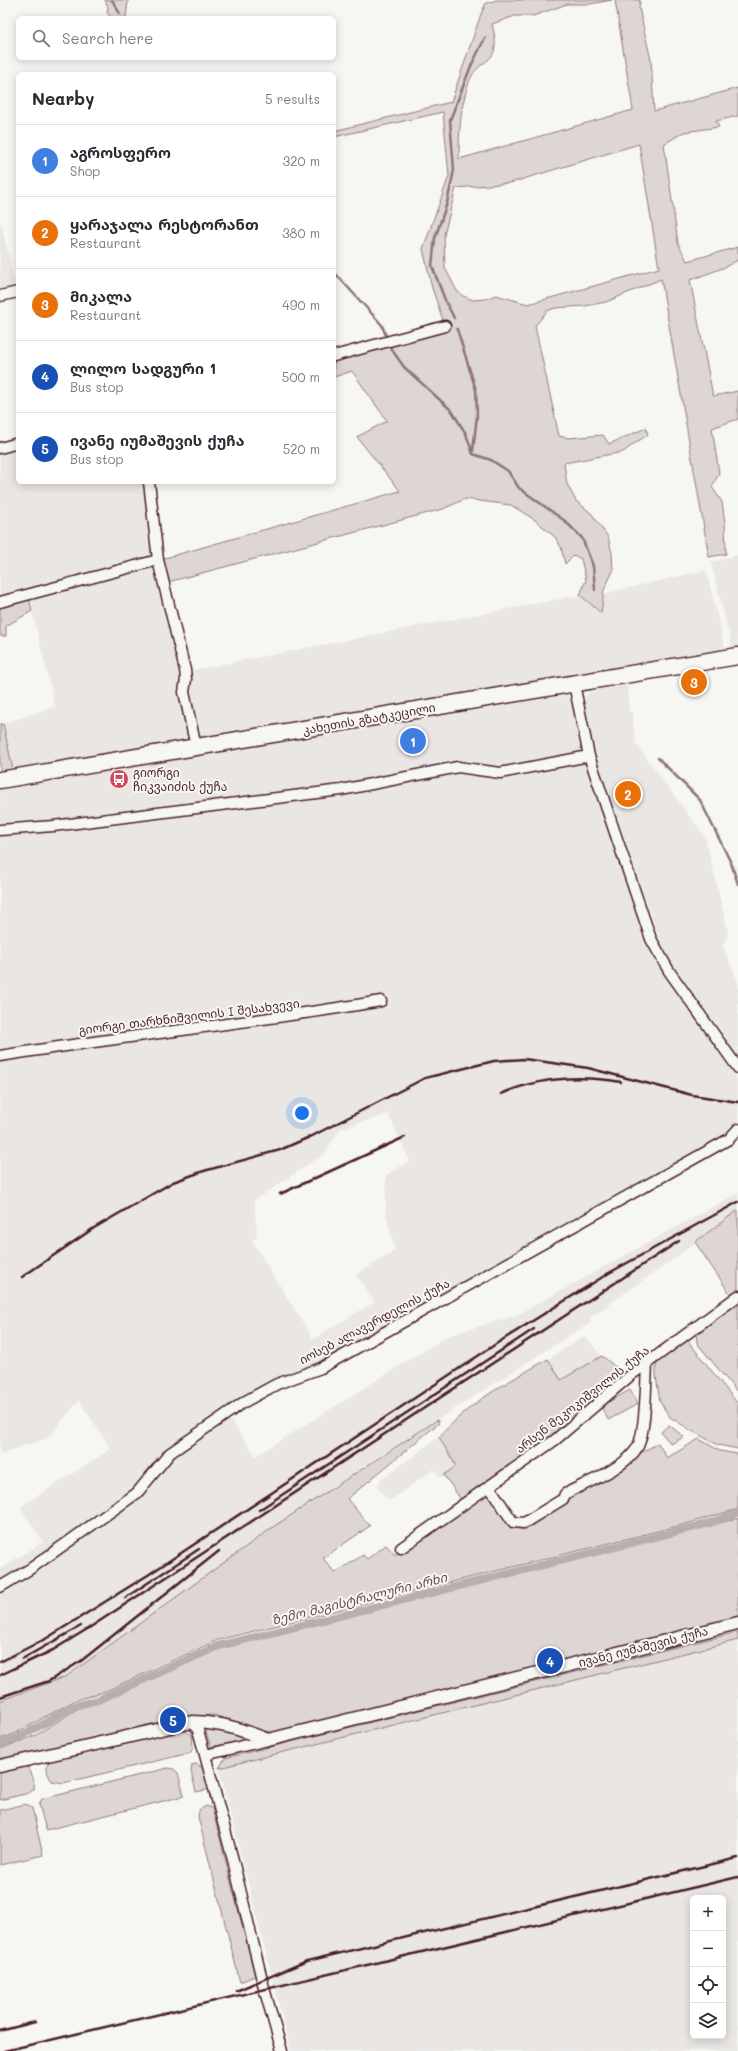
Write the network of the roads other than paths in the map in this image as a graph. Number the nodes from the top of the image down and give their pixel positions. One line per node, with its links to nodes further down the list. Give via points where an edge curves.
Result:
1 (16, 292): 2 (street)
2 (0, 296)
3 (445, 326): 4 (street)
4 (336, 355)
5 (16, 443): 6 (street)
6 (0, 448)
7 (149, 484): 8 (street)
8 (158, 560): 9 (street); 12 (street, via 185,670 184,692)
9 (0, 602)
10 (738, 656): 11 (highway, კახეთის გზატკეცილი)
11 (574, 684): 12 (highway, კახეთის გზატკეცილი); 13 (street)
12 (196, 747): 14 (highway, კახეთის გზატკეცილი)
13 (589, 756): 15 (street, via 500,773 458,767 341,790 53,826); 18 (street, via 651,939 672,976)
14 (0, 780)
15 (0, 830)
16 (381, 1001): 17 (street, გიორგი თარხნიშვილის I შესახვევი, via 303,1014 81,1042)
17 (0, 1056)
18 (738, 1066)
19 (738, 1129): 24 (street, იოსებ ალავერდელის ქუჩა, via 729,1139 320,1368 277,1384 244,1402 170,1454 137,1493 30,1569)
20 (738, 1296): 21 (street, არსენ მეკოკიშვილის ქუჩა)
21 (647, 1363): 22 (street, არსენ მეკოკიშვილის ქუჩა, via 555,1440); 22 (street, via 644,1416 638,1447 625,1460 565,1494 563,1499 524,1523 513,1522)
22 (489, 1486): 23 (street, არსენ მეკოკიშვილის ქუჩა)
23 (401, 1548)
24 (0, 1587)
25 (738, 1623): 27 (street, ივანე იუმაშევის ქუჩა)
26 (192, 1722): 27 (street, via 214,1722 232,1726); 28 (street, via 198,1730); 29 (street)
27 (268, 1740): 28 (street, ივანე იუმაშევის ქუჩა)
28 (205, 1755): 30 (street)
29 (0, 1766)
30 (282, 2051)

